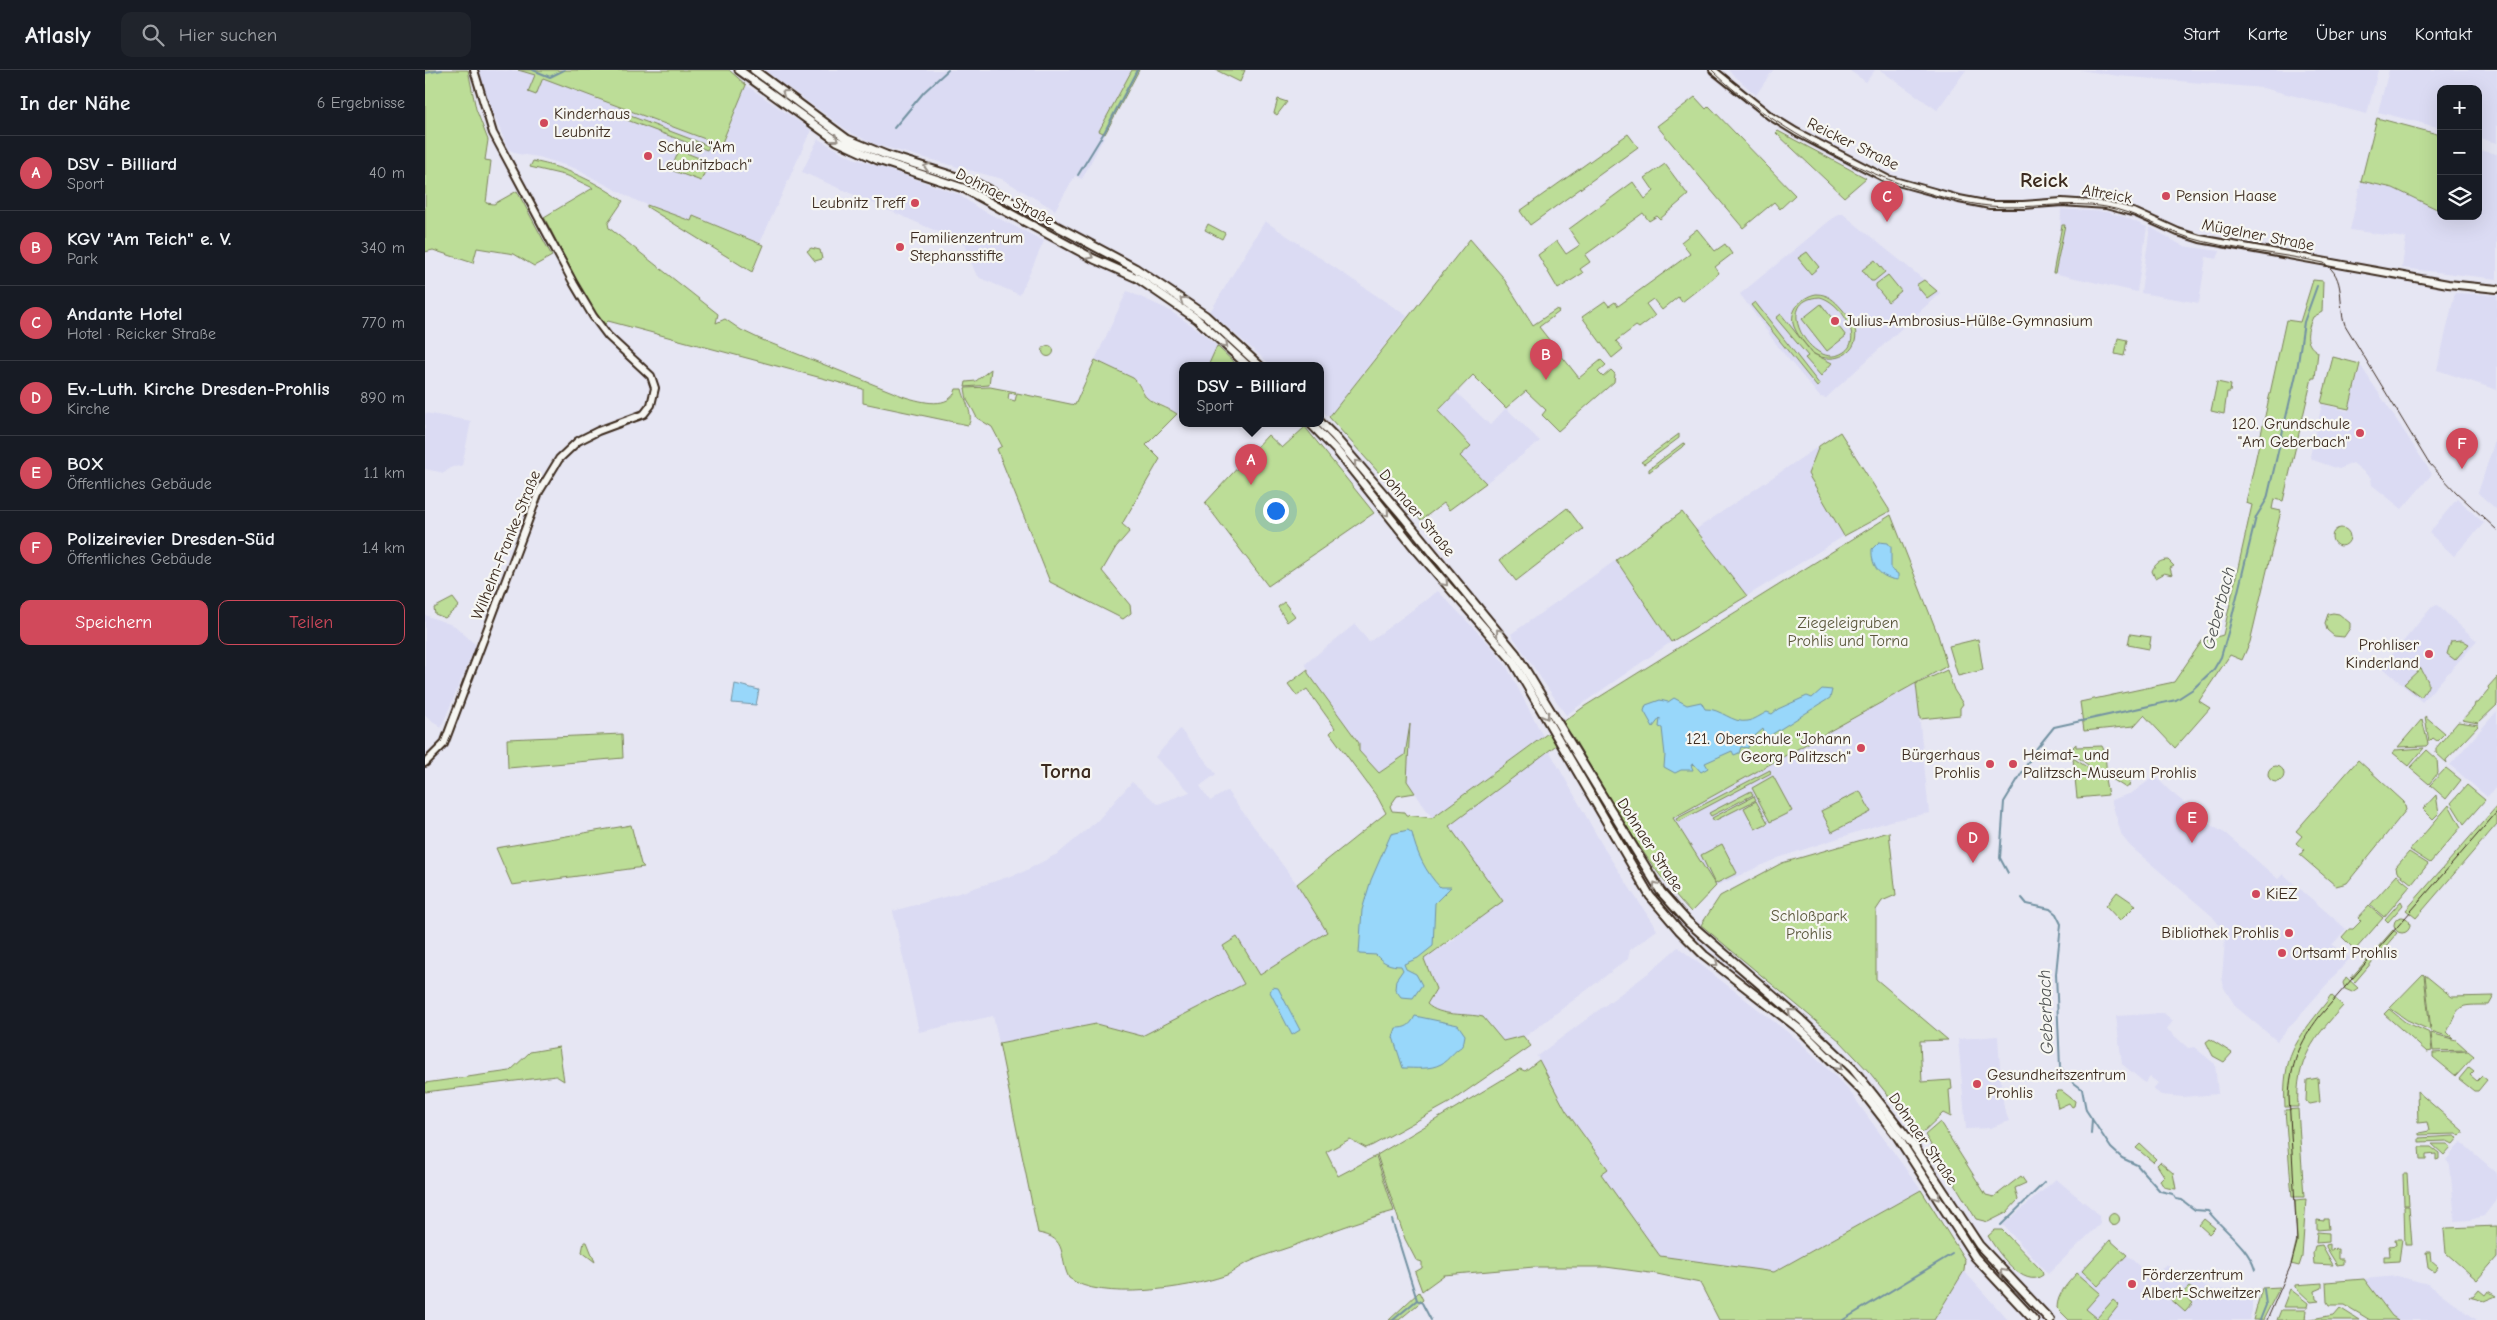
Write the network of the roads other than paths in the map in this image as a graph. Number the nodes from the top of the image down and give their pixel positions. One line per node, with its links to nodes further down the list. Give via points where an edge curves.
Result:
1 (474, 70): 12 (street, Wilhelm-Franke-Straße, via 493,133 573,284 608,336 651,376 655,388 651,405 644,414 577,441 549,472 444,744)
2 (739, 70): 8 (main road, Dohnaer Straße, one-way to 8, via 854,151 963,188 1137,278 1197,319)
3 (754, 70): 9 (main road, Dohnaer Straße, one-way to 3, via 1206,316 1135,268 976,183 858,144)
4 (1713, 70): 5 (street, Reicker Straße, via 1770,116 1877,175 1969,202)
5 (2027, 205): 6 (street, Altreick, via 2075,202 2106,205 2135,213)
6 (2178, 232): 7 (street, Mügelner Straße, via 2200,239 2448,284)
7 (2497, 289)
8 (1244, 362)
9 (1256, 362)
10 (1324, 426): 14 (main road, Dohnaer Straße, one-way to 10, via 1979,1245 1913,1145 1853,1070 1801,1020 1693,927 1661,892 1516,654)
11 (1314, 427): 13 (main road, Dohnaer Straße, one-way to 13, via 1512,660 1650,896 1704,955 1803,1032 1862,1091 1902,1143 1975,1257)
12 (425, 763)
13 (2031, 1319)
14 (2050, 1320)

